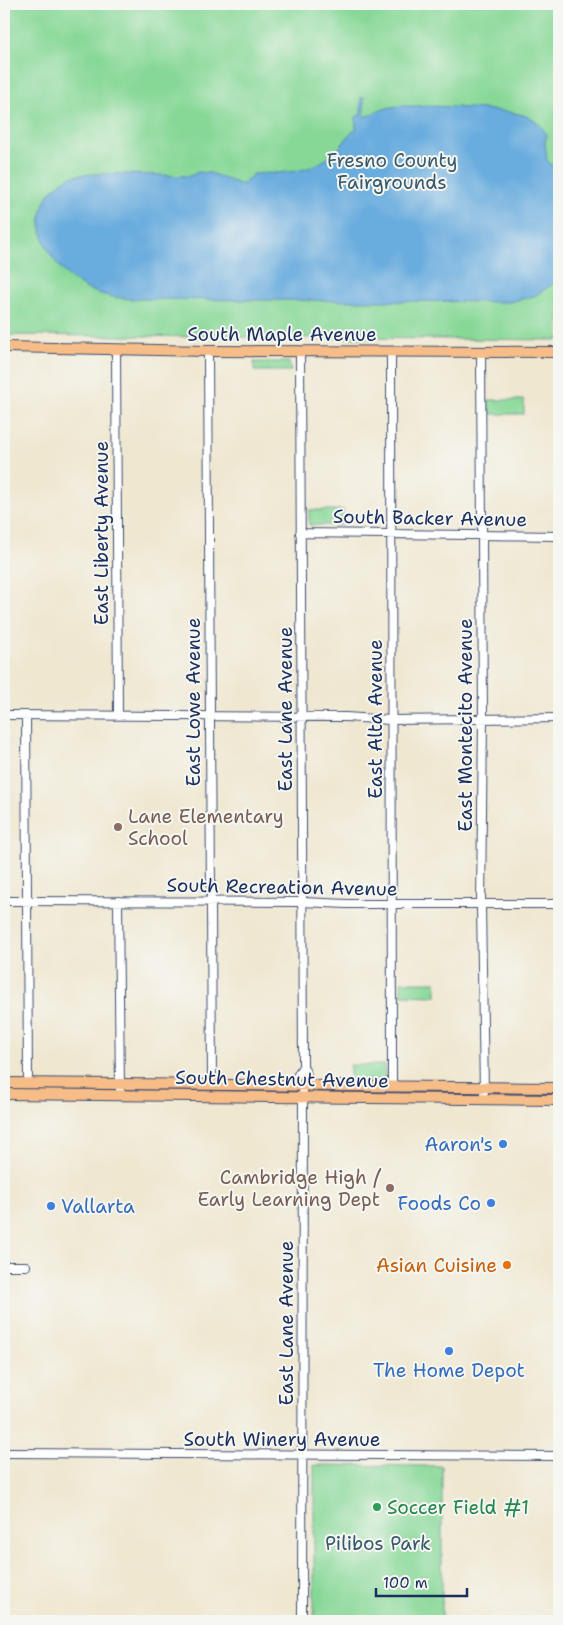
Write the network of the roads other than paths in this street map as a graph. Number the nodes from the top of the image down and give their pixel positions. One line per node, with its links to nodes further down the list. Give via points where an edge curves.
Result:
1 (4, 347): 2 (main road, South Maple Avenue)
2 (116, 350): 3 (main road, South Maple Avenue); 14 (street, East Liberty Avenue)
3 (208, 351): 4 (main road, South Maple Avenue); 16 (street, East Lowe Avenue)
4 (300, 351): 5 (main road, South Maple Avenue); 8 (street, East Lane Avenue)
5 (391, 352): 6 (main road, South Maple Avenue); 9 (street, East Alta Avenue)
6 (481, 352): 7 (main road, South Maple Avenue); 10 (street, East Montecito Avenue)
7 (559, 352)
8 (300, 533): 9 (street, South Backer Avenue); 15 (street, East Lane Avenue)
9 (392, 534): 10 (street, South Backer Avenue); 19 (street, East Alta Avenue)
10 (480, 534): 11 (street, South Backer Avenue); 17 (street, East Montecito Avenue)
11 (559, 536)
12 (4, 715): 13 (street)
13 (26, 715): 14 (street); 21 (street)
14 (118, 715): 16 (street)
15 (302, 717): 16 (street); 19 (street); 24 (street, East Lane Avenue)
16 (209, 718): 23 (street, East Lowe Avenue)
17 (483, 718): 18 (street); 19 (street); 27 (street, East Montecito Avenue)
18 (559, 718)
19 (390, 720): 25 (street, East Alta Avenue)
20 (4, 900): 21 (street, South Recreation Avenue)
21 (27, 901): 22 (street, South Recreation Avenue); 30 (street)
22 (118, 901): 23 (street, South Recreation Avenue); 31 (street)
23 (211, 902): 24 (street, South Recreation Avenue); 32 (street, East Lowe Avenue)
24 (302, 902): 25 (street, South Recreation Avenue); 28 (street, East Lane Avenue)
25 (392, 904): 27 (street, South Recreation Avenue); 35 (street, East Alta Avenue)
26 (559, 904): 27 (street, South Recreation Avenue)
27 (481, 905): 36 (street, East Montecito Avenue)
28 (303, 1066): 34 (street, East Lane Avenue); 34 (street)
29 (4, 1083): 30 (main road, South Chestnut Avenue)
30 (28, 1083): 31 (main road, South Chestnut Avenue)
31 (120, 1084): 32 (main road, South Chestnut Avenue); 40 (street)
32 (212, 1084): 33 (main road, South Chestnut Avenue)
33 (238, 1084): 34 (main road, South Chestnut Avenue); 41 (main road, via 234,1089 193,1089)
34 (302, 1085): 35 (main road, South Chestnut Avenue); 42 (street, East Lane Avenue)
35 (392, 1087): 36 (main road, South Chestnut Avenue)
36 (484, 1087): 37 (main road, South Chestnut Avenue); 43 (street, East Montecito Avenue)
37 (559, 1088)
38 (559, 1093): 44 (main road, via 533,1094)
39 (4, 1094): 40 (main road, South Chestnut Avenue)
40 (120, 1094): 41 (main road, South Chestnut Avenue)
41 (188, 1095): 42 (main road, South Chestnut Avenue)
42 (303, 1096): 43 (main road, South Chestnut Avenue); 49 (street, East Lane Avenue)
43 (484, 1098): 44 (main road, South Chestnut Avenue)
44 (525, 1100): 45 (main road, South Chestnut Avenue)
45 (559, 1100)
46 (4, 1266): 47 (street)
47 (26, 1266)
48 (4, 1454): 49 (street, South Winery Avenue)
49 (302, 1454): 50 (street, South Winery Avenue); 51 (street, East Lane Avenue)
50 (559, 1456)
51 (302, 1621)

